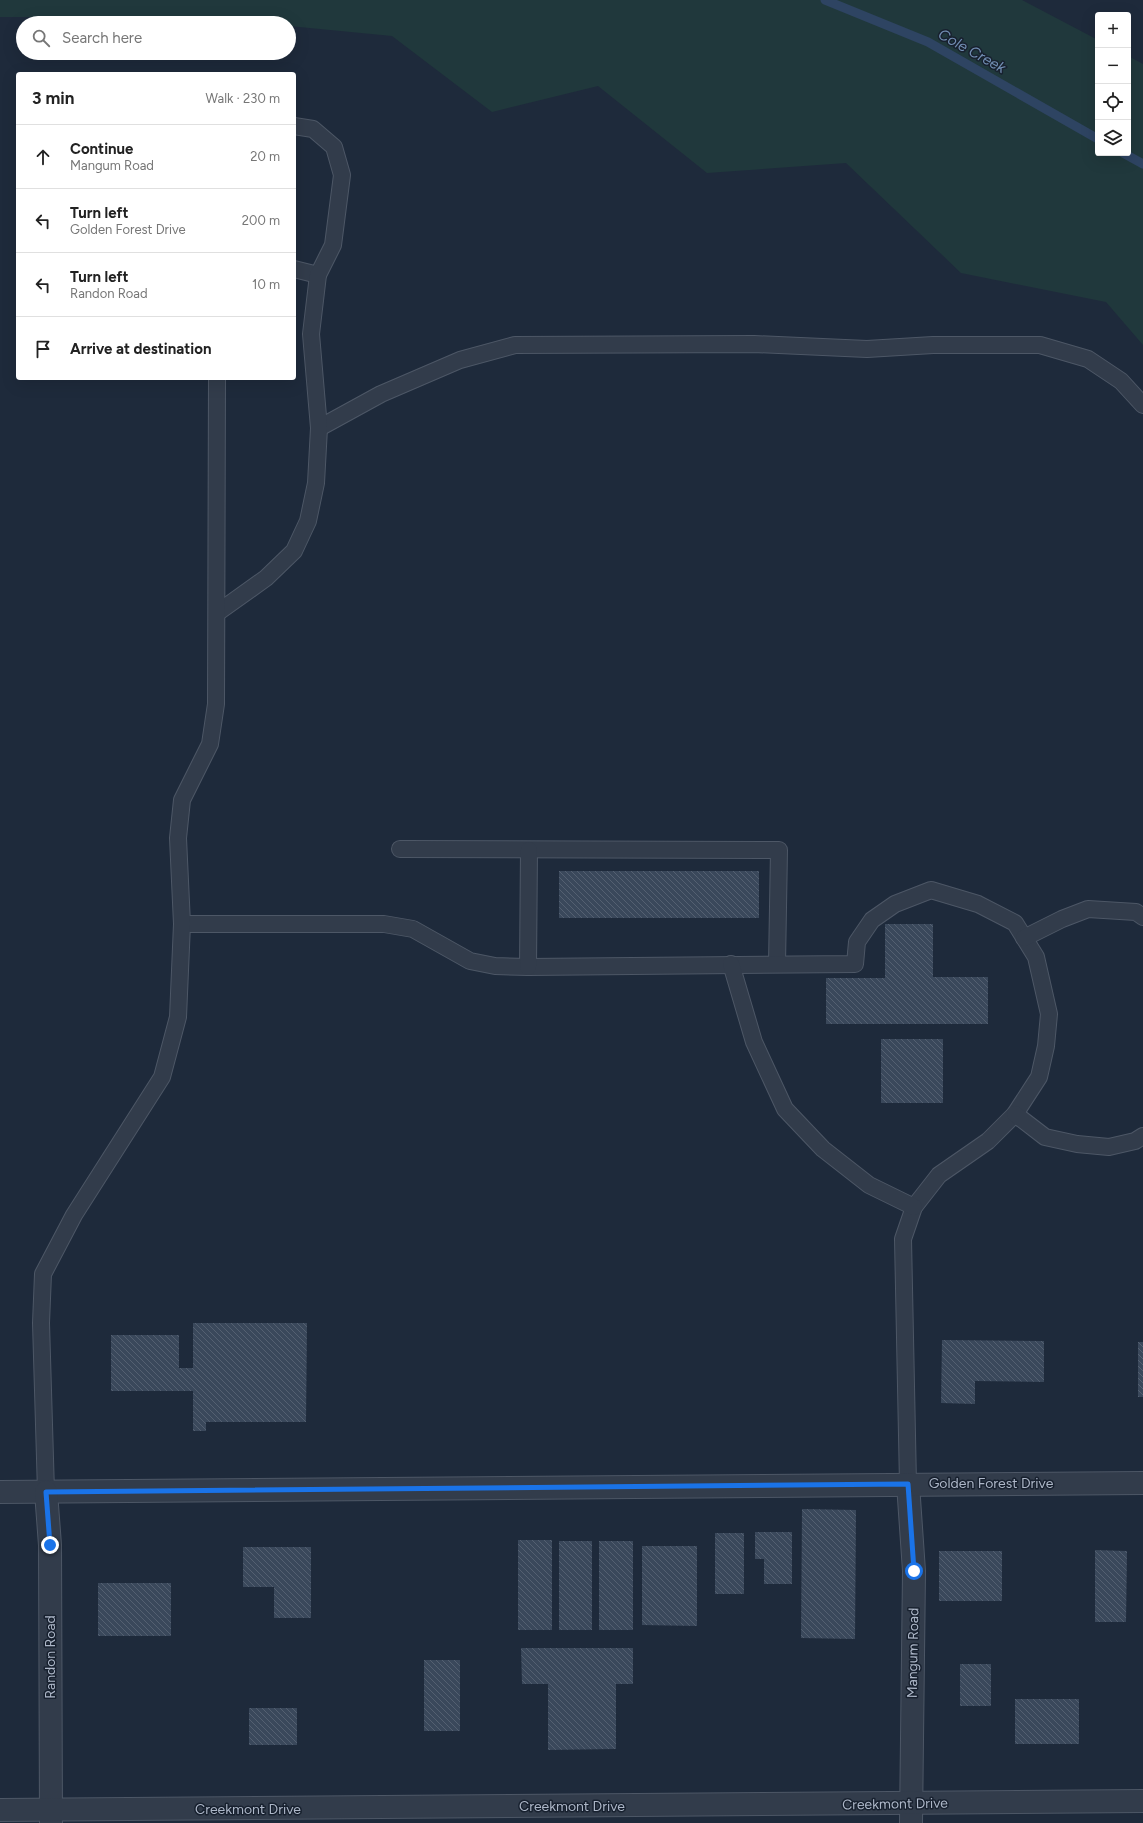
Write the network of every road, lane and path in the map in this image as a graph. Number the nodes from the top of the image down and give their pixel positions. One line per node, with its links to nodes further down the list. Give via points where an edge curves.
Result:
1 (296, 126): 3 (lane, via 313,129 334,147 342,175 333,245)
2 (296, 270): 3 (lane)
3 (318, 275): 6 (lane, via 311,334)
4 (217, 380): 7 (lane)
5 (1143, 404): 6 (lane, via 1121,381 1088,359 1040,345 934,345 867,349 754,344 515,345 460,360 381,394)
6 (319, 428): 7 (lane, via 316,483 308,521 294,551 266,578)
7 (217, 613): 11 (lane, via 216,704 210,744 182,800 178,838)
8 (400, 849): 9 (lane)
9 (529, 850): 14 (lane, via 779,850); 15 (lane)
10 (1143, 917): 12 (lane, via 1136,912 1088,909)
11 (182, 924): 15 (lane, via 384,924 413,928 470,961 495,966); 22 (lane, via 178,1017 162,1077 74,1215 43,1274)
12 (1024, 938): 14 (lane, via 1014,923 978,904 931,890 895,904 872,920 857,942 855,964); 16 (lane, via 1036,957 1049,1014 1039,1078)
13 (731, 964): 14 (lane); 15 (lane); 18 (lane, via 754,1042 784,1109 823,1149 869,1185)
14 (777, 964)
15 (528, 967)
16 (1014, 1114): 17 (lane, via 1045,1137 1077,1144 1109,1147 1135,1141); 18 (lane, via 988,1141 939,1175)
17 (1143, 1136)
18 (914, 1207): 20 (lane, via 903,1239)
19 (1143, 1483): 20 (street, Golden Forest Drive)
20 (908, 1484): 22 (street, Golden Forest Drive); 25 (street, Mangum Road, via 914,1571)
21 (0, 1492): 22 (street, Golden Forest Drive)
22 (46, 1492): 26 (street, Randon Road, via 50,1545)
23 (1143, 1801): 25 (street, Creekmont Drive)
24 (0, 1810): 26 (street, Creekmont Drive)
25 (911, 1813): 26 (street, Creekmont Drive)
26 (51, 1817)

